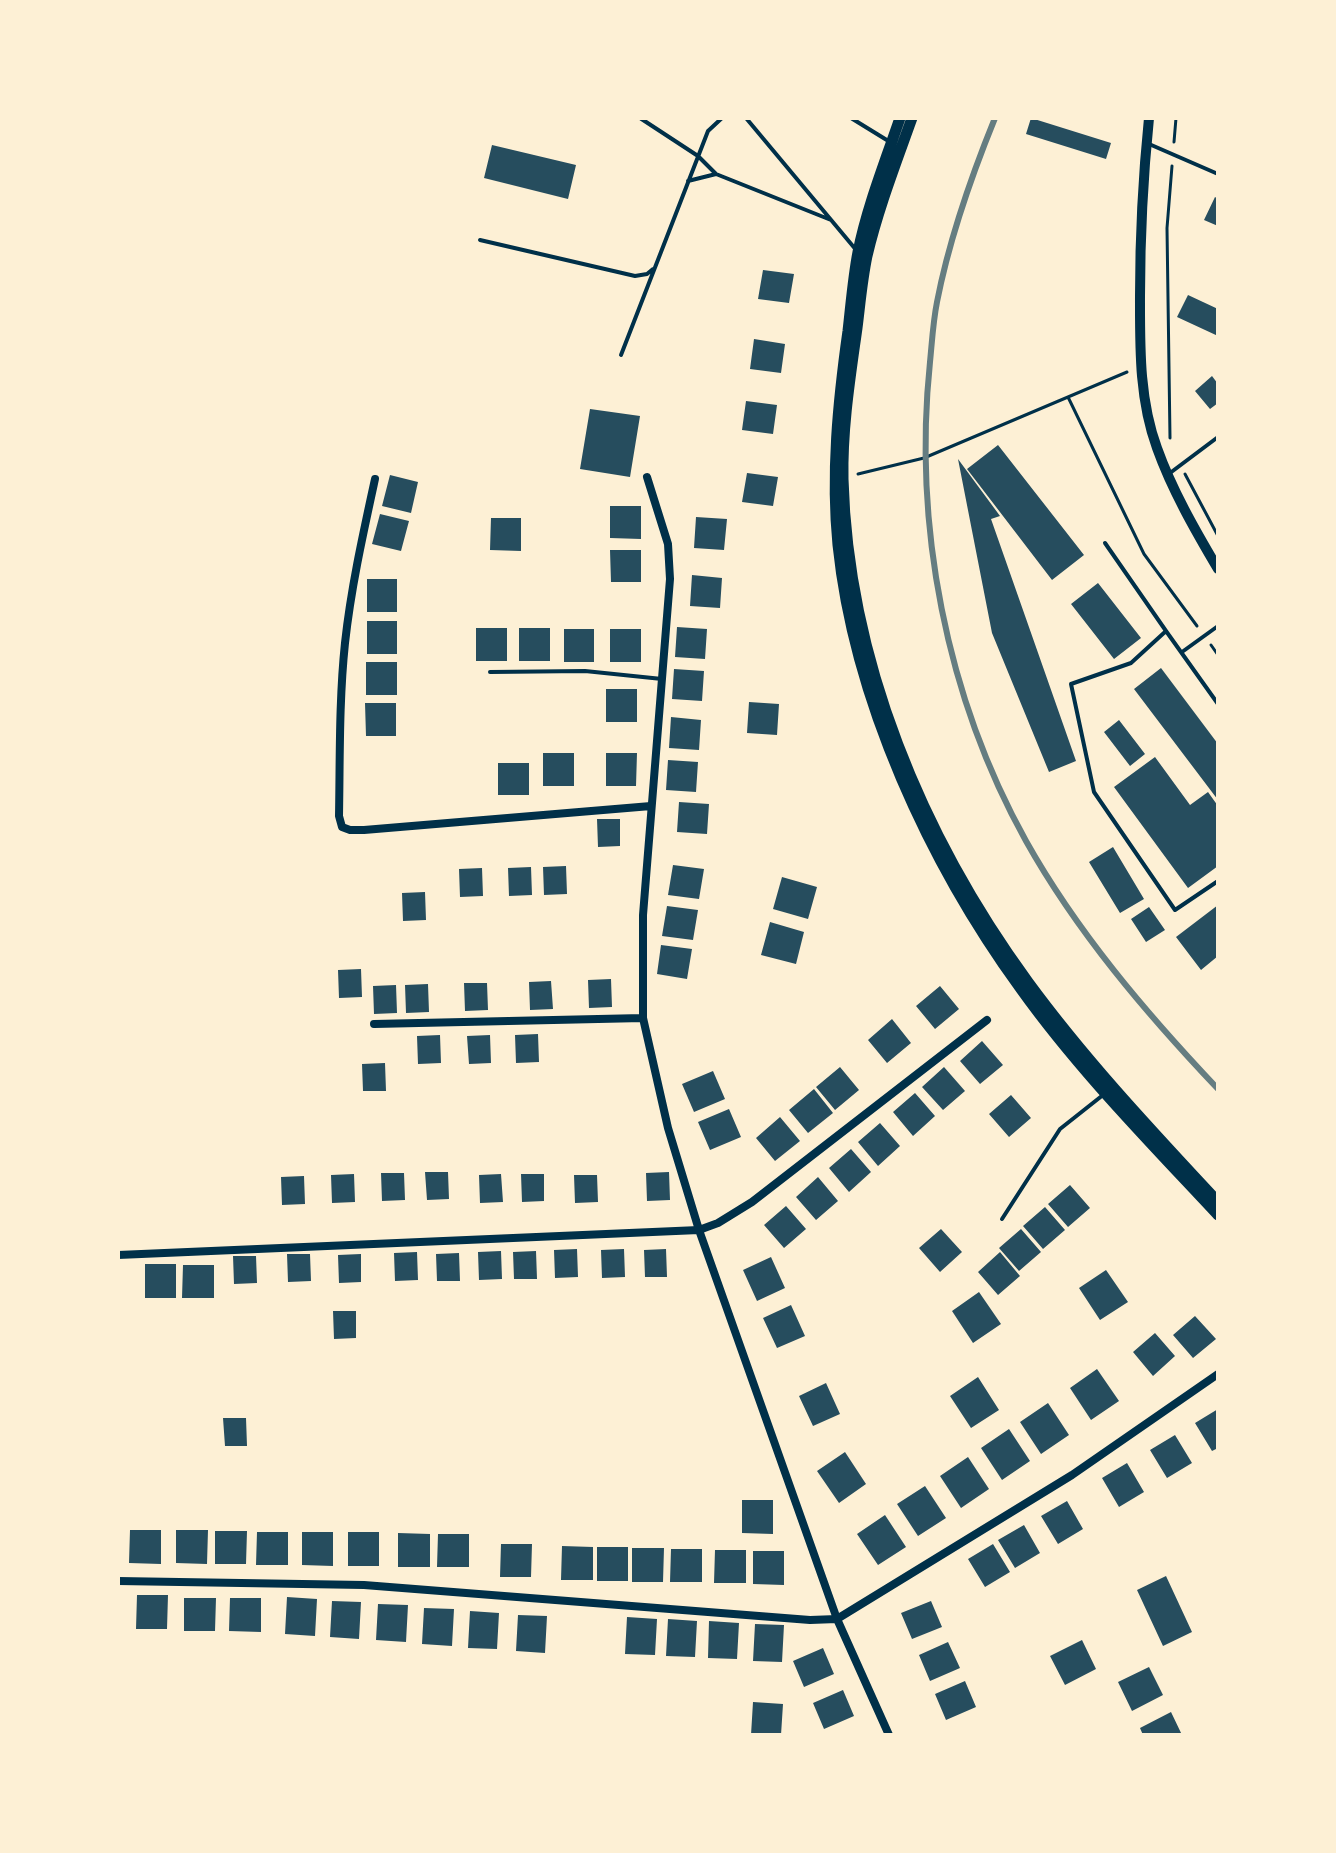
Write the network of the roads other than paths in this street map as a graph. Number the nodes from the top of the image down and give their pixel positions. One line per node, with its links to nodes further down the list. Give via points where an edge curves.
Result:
1 (640, 118): 10 (lane)
2 (722, 118): 10 (lane, via 708,131)
3 (746, 118): 14 (lane)
4 (851, 118): 9 (lane)
5 (900, 118): 9 (main road)
6 (912, 118): 37 (main road, via 867,257 849,384 843,478 848,548 866,647 897,743 978,904 1028,982 1110,1085)
7 (1149, 118): 8 (street)
8 (1147, 142): 12 (lane); 20 (street, via 1141,366 1151,428)
9 (892, 144): 16 (main road)
10 (698, 156): 11 (lane); 13 (lane)
11 (716, 174): 13 (lane); 14 (lane)
12 (1218, 174)
13 (688, 181): 17 (lane)
14 (831, 220): 16 (lane)
15 (480, 240): 17 (lane, via 635,276)
16 (858, 253): 36 (main road, via 840,387 835,478 838,546 867,683 905,786 967,904 1021,989)
17 (655, 267): 18 (lane)
18 (621, 355)
19 (1218, 437): 20 (lane)
20 (1169, 475): 24 (street)
21 (647, 477): 29 (street, via 668,544)
22 (375, 479): 31 (street, via 345,644 342,827 364,830)
23 (1105, 543): 26 (lane)
24 (1218, 569)
25 (1218, 626): 27 (lane)
26 (1166, 631): 27 (lane); 32 (lane, via 1131,663 1071,684 1094,792 1175,910)
27 (1182, 652): 30 (lane)
28 (490, 672): 29 (lane, via 585,671)
29 (662, 679): 31 (street)
30 (1218, 704)
31 (651, 806): 33 (street)
32 (1218, 881)
33 (643, 1018): 35 (street); 40 (street)
34 (987, 1020): 40 (street, via 752,1202)
35 (374, 1024)
36 (1105, 1093): 38 (main road); 39 (lane, via 1060,1129)
37 (1218, 1202)
38 (1218, 1215)
39 (1002, 1219)
40 (699, 1230): 41 (street); 44 (street)
41 (118, 1255)
42 (1218, 1374): 44 (street, via 1072,1475)
43 (118, 1581): 44 (street, via 364,1585)
44 (837, 1619): 45 (street)
45 (889, 1735)

